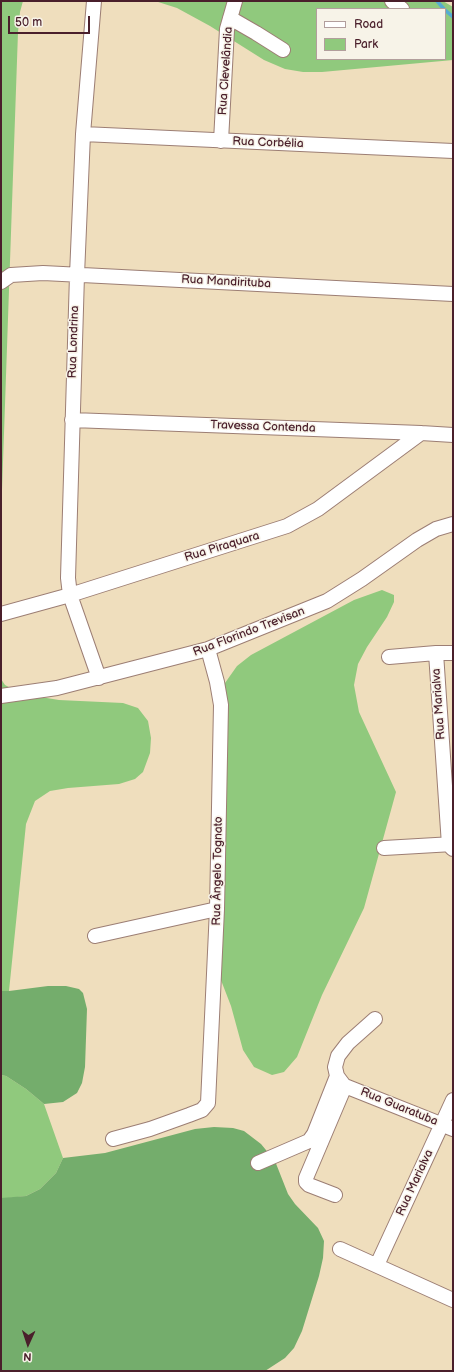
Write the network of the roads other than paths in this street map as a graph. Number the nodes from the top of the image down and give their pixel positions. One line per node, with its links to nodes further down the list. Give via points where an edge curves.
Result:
1 (94, 1): 7 (street, Rua Londrina)
2 (234, 1): 5 (street, Rua Clevelândia)
3 (392, 1): 4 (street)
4 (401, 8)
5 (230, 18): 6 (street); 8 (street, Rua Clevelândia, via 227,29)
6 (283, 50)
7 (83, 134): 8 (street, Rua Corbélia); 10 (street, Rua Londrina)
8 (221, 141): 9 (street, Rua Corbélia)
9 (453, 151)
10 (76, 275): 11 (street, Rua Mandirituba, via 43,273 11,276); 12 (street, Rua Mandirituba); 13 (street, Rua Londrina)
11 (1, 282)
12 (453, 294)
13 (72, 420): 14 (street, Travessa Contenda); 17 (street, Rua Londrina, via 68,578)
14 (421, 433): 15 (street, Travessa Contenda); 17 (street, Rua Piraquara, via 318,509 287,526)
15 (453, 435)
16 (453, 524): 19 (street, Rua Florindo Trevisan, via 436,529 417,540 327,601)
17 (70, 595): 18 (street, Rua Piraquara); 23 (street, Rua Londrina)
18 (1, 614)
19 (208, 649): 23 (street, Rua Florindo Trevisan); 27 (street, Rua Ângelo Tognato, via 221,705)
20 (436, 653): 21 (street); 22 (street); 25 (street, Rua Marialva)
21 (453, 653)
22 (389, 657)
23 (99, 678): 24 (street, Rua Florindo Trevisan, via 57,688)
24 (1, 696)
25 (452, 846): 26 (street)
26 (384, 848)
27 (218, 909): 28 (street); 33 (street, Rua Ângelo Tognato, via 208,1103 202,1110)
28 (95, 936)
29 (375, 1019): 30 (street, via 348,1043 338,1056 335,1067)
30 (341, 1081): 32 (street, Rua Guaratuba); 34 (street, via 309,1141); 35 (street, via 306,1178 309,1184)
31 (453, 1100): 32 (street, Rua Marialva)
32 (447, 1127): 37 (street, Rua Marialva)
33 (113, 1139)
34 (258, 1163)
35 (335, 1194)
36 (340, 1249): 37 (street)
37 (377, 1265): 38 (street)
38 (453, 1300)

